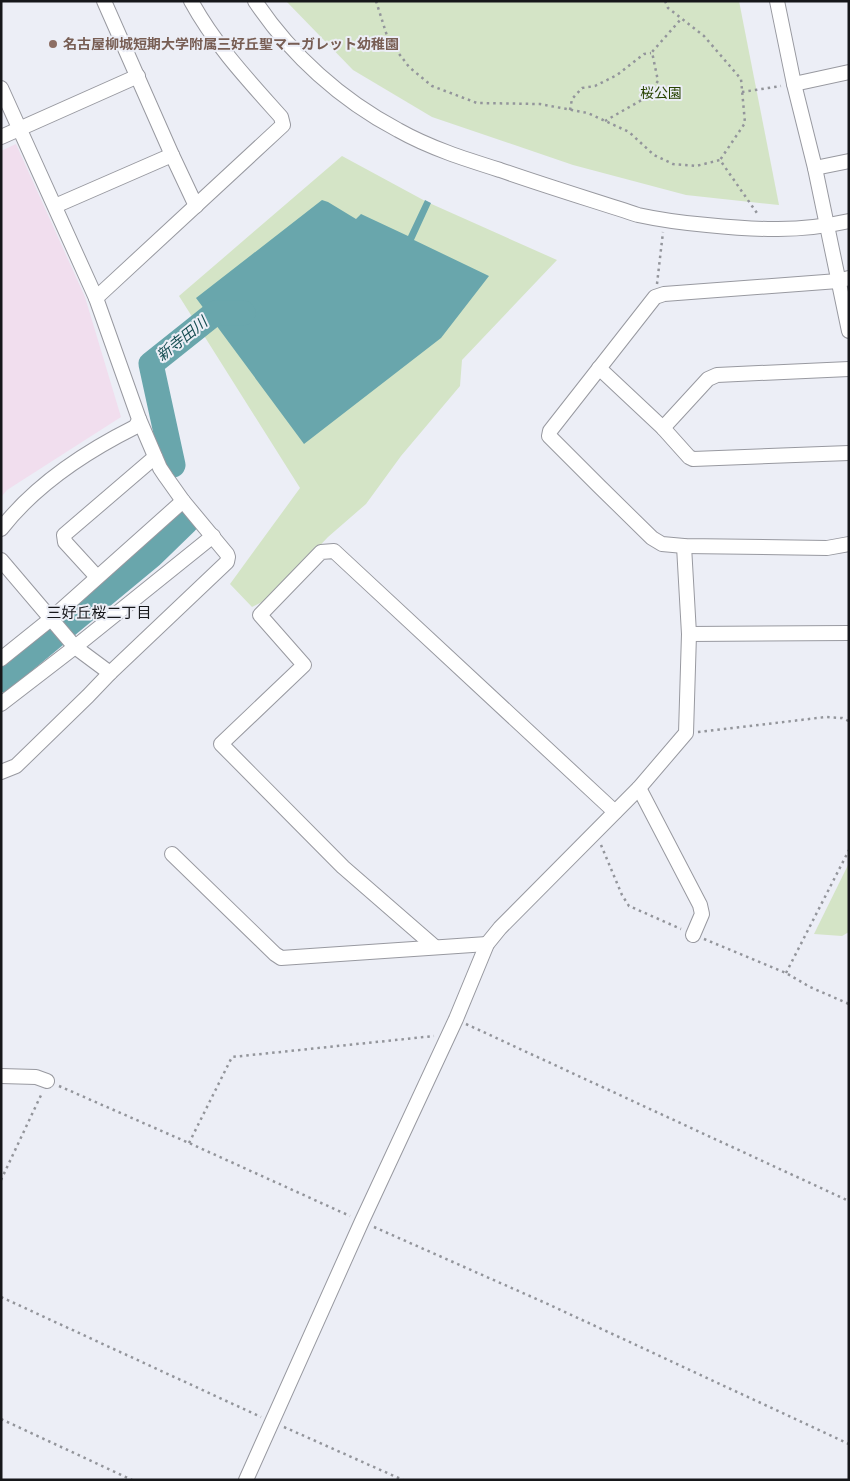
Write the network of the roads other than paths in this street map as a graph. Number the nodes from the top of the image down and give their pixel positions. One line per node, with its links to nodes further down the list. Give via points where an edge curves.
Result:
1 (104, 1): 6 (street)
2 (191, 1): 15 (street, via 221,47 283,123)
3 (255, 1): 17 (street, via 287,44 356,104 397,130 454,155 638,215 664,220 768,230)
4 (777, 1): 7 (street)
5 (849, 72): 7 (street)
6 (138, 76): 9 (street); 11 (street)
7 (794, 84): 13 (street)
8 (1, 88): 9 (street)
9 (20, 129): 10 (street); 14 (street)
10 (1, 137)
11 (172, 155): 14 (street); 15 (street)
12 (849, 161): 13 (street)
13 (815, 168): 17 (street)
14 (55, 206): 19 (street)
15 (196, 206): 19 (street)
16 (849, 221): 17 (street)
17 (826, 226): 18 (street)
18 (844, 280): 20 (street); 21 (street, via 655,297)
19 (96, 298): 23 (street)
20 (849, 331)
21 (599, 368): 24 (street); 31 (street, via 550,431 550,436 657,542)
22 (849, 369): 24 (street, via 717,375 708,379)
23 (139, 419): 26 (street); 28 (street, via 135,427 92,451 45,484)
24 (663, 428): 25 (street, via 689,457 697,460)
25 (849, 453)
26 (155, 457): 27 (street); 33 (street, via 64,535 65,542)
27 (183, 501): 29 (street); 33 (street)
28 (1, 529)
29 (213, 536): 37 (street); 39 (street, via 228,557 226,565)
30 (849, 544): 31 (street, via 827,548)
31 (684, 546): 36 (street)
32 (1, 560): 34 (street)
33 (97, 577): 34 (street)
34 (52, 618): 37 (street); 38 (street)
35 (849, 633): 36 (street)
36 (689, 634): 42 (street, via 686,733)
37 (75, 647): 39 (street); 40 (street)
38 (1, 660)
39 (110, 673): 41 (street, via 16,766)
40 (1, 704)
41 (1, 772)
42 (639, 788): 43 (street); 45 (street, via 700,905 702,914)
43 (615, 812): 46 (street); 47 (street, via 334,551 321,552 260,614 304,665 221,744 343,867)
44 (172, 854): 47 (street, via 281,958)
45 (693, 935)
46 (488, 944): 47 (street); 50 (street)
47 (436, 947)
48 (1, 1076): 49 (street, via 36,1077)
49 (47, 1081)
50 (246, 1480)

